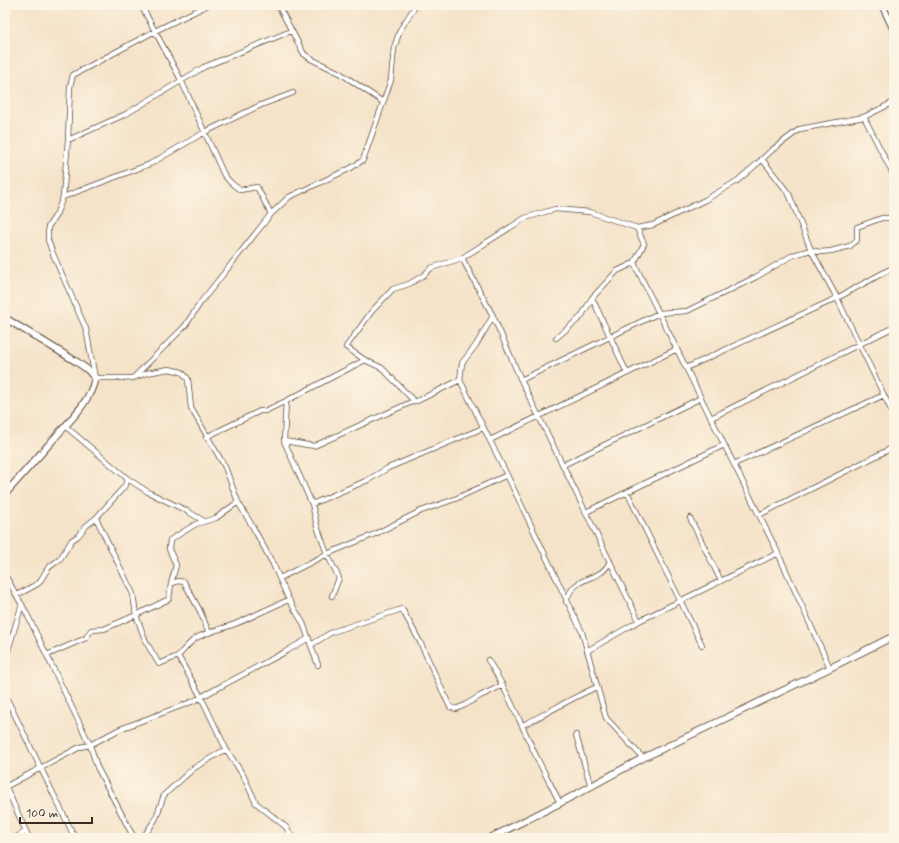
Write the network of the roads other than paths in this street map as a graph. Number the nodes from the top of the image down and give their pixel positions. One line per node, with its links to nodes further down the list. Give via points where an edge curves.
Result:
1 (141, 5): 7 (street)
2 (208, 5): 7 (street)
3 (278, 5): 8 (street)
4 (416, 5): 11 (street, via 400,30 394,48 391,80)
5 (882, 5): 6 (street)
6 (894, 30)
7 (155, 31): 9 (street); 15 (street, via 73,75 70,87)
8 (291, 31): 9 (street, via 204,67); 11 (street, via 304,54 340,73)
9 (181, 80): 14 (street); 15 (street, via 126,114)
10 (293, 93): 14 (street)
11 (383, 102): 19 (street, via 363,160 289,197)
12 (894, 102): 13 (street)
13 (864, 117): 16 (street, via 800,129); 17 (street)
14 (204, 132): 18 (street, via 150,164); 19 (street, via 224,175 240,190 257,187)
15 (68, 140): 18 (street)
16 (762, 159): 21 (street, via 737,180 705,200 653,226); 22 (street, via 789,194)
17 (894, 176)
18 (63, 197): 39 (street, via 48,227 48,240 86,329)
19 (271, 214): 40 (street, via 185,326)
20 (894, 218): 22 (street, via 882,218 856,227 857,240 850,246 831,251)
21 (637, 228): 23 (street, via 590,212 555,209 525,218); 24 (street, via 644,244)
22 (811, 250): 27 (street); 28 (street, via 793,256 687,311)
23 (462, 258): 29 (street); 36 (street, via 431,268 409,284 393,288 372,311 346,347)
24 (634, 262): 26 (street, via 617,271); 28 (street)
25 (894, 267): 27 (street)
26 (592, 298): 32 (street); 33 (street, via 581,317)
27 (837, 298): 34 (street); 37 (street)
28 (659, 313): 32 (street); 35 (street)
29 (493, 316): 41 (street, via 462,363); 42 (street)
30 (5, 318): 39 (street, via 77,362)
31 (894, 327): 34 (street)
32 (610, 337): 38 (street); 42 (street)
33 (556, 338)
34 (860, 345): 43 (street); 49 (street)
35 (677, 349): 37 (street); 38 (street)
36 (365, 360): 45 (street); 46 (street, via 382,368)
37 (686, 368): 44 (street)
38 (627, 373): 47 (street)
39 (95, 378): 40 (street); 50 (street, via 89,395)
40 (133, 378): 52 (street, via 169,368 182,372 188,379 191,408)
41 (460, 380): 46 (street); 51 (street)
42 (521, 380): 47 (street)
43 (884, 395): 48 (street); 57 (street)
44 (701, 398): 49 (street); 58 (street)
45 (286, 401): 52 (street); 54 (street)
46 (414, 401): 54 (street, via 314,446)
47 (538, 416): 53 (street); 58 (street)
48 (894, 416)
49 (711, 418): 55 (street)
50 (65, 426): 60 (street); 62 (street)
51 (483, 428): 53 (street); 64 (street, via 388,468 368,480)
52 (206, 437): 63 (street, via 224,467)
53 (490, 440): 59 (street)
54 (284, 441): 64 (street)
55 (724, 445): 57 (street); 61 (street)
56 (894, 447): 66 (street)
57 (734, 464): 66 (street)
58 (563, 465): 65 (street)
59 (507, 475): 71 (street); 81 (street)
60 (128, 478): 67 (street); 69 (street, via 148,492)
61 (627, 492): 65 (street); 80 (street)
62 (5, 494)
63 (238, 502): 69 (street, via 216,518); 74 (street)
64 (312, 504): 71 (street)
65 (586, 512): 72 (street)
66 (759, 515): 70 (street)
67 (96, 518): 77 (street, via 72,540 39,582); 83 (street, via 133,594)
68 (690, 518): 75 (street)
69 (204, 522): 76 (street, via 170,540 169,549 176,565)
70 (778, 553): 75 (street); 96 (street)
71 (328, 554): 74 (street); 78 (street, via 339,578)
72 (610, 561): 81 (street, via 608,568 603,572 575,586); 84 (street)
73 (5, 575): 77 (street)
74 (280, 578): 79 (street)
75 (721, 581): 80 (street)
76 (171, 584): 83 (street, via 169,599); 85 (street, via 178,580 184,582)
77 (17, 595): 82 (street)
78 (332, 596)
79 (289, 600): 85 (street); 87 (street)
80 (680, 601): 84 (street); 89 (street)
81 (566, 602): 90 (street, via 582,632)
82 (22, 604): 91 (street); 93 (street)
83 (136, 615): 91 (street, via 104,629 91,630 86,638); 92 (street, via 146,642 159,664)
84 (639, 621): 90 (street)
85 (209, 633): 92 (street, via 195,639)
86 (894, 636): 96 (street)
87 (309, 638): 88 (street); 100 (street)
88 (312, 644): 95 (street); 97 (street, via 332,632 402,609 450,707 456,709)
89 (702, 645)
90 (587, 651): 98 (street)
91 (47, 655): 103 (street)
92 (178, 656): 100 (street)
93 (5, 660)
94 (488, 660): 97 (street)
95 (318, 664)
96 (830, 668): 105 (street)
97 (503, 685): 101 (street)
98 (596, 687): 101 (street); 105 (street, via 606,718)
99 (5, 695): 106 (street)
100 (201, 696): 103 (street, via 182,706 120,729); 104 (street)
101 (523, 725): 109 (street)
102 (576, 735): 108 (street)
103 (90, 745): 106 (street, via 80,747); 114 (street, via 97,767)
104 (226, 749): 115 (street, via 194,768 164,795 156,818); 116 (street, via 243,775 256,803 286,827)
105 (643, 758): 108 (street)
106 (42, 769): 107 (street); 113 (street)
107 (5, 786): 110 (street)
108 (591, 787): 109 (street)
109 (560, 803): 117 (street)
110 (25, 832): 111 (street); 112 (street)
111 (15, 838)
112 (29, 838)
113 (75, 838)
114 (134, 838)
115 (143, 838)
116 (290, 838)
117 (490, 838)

